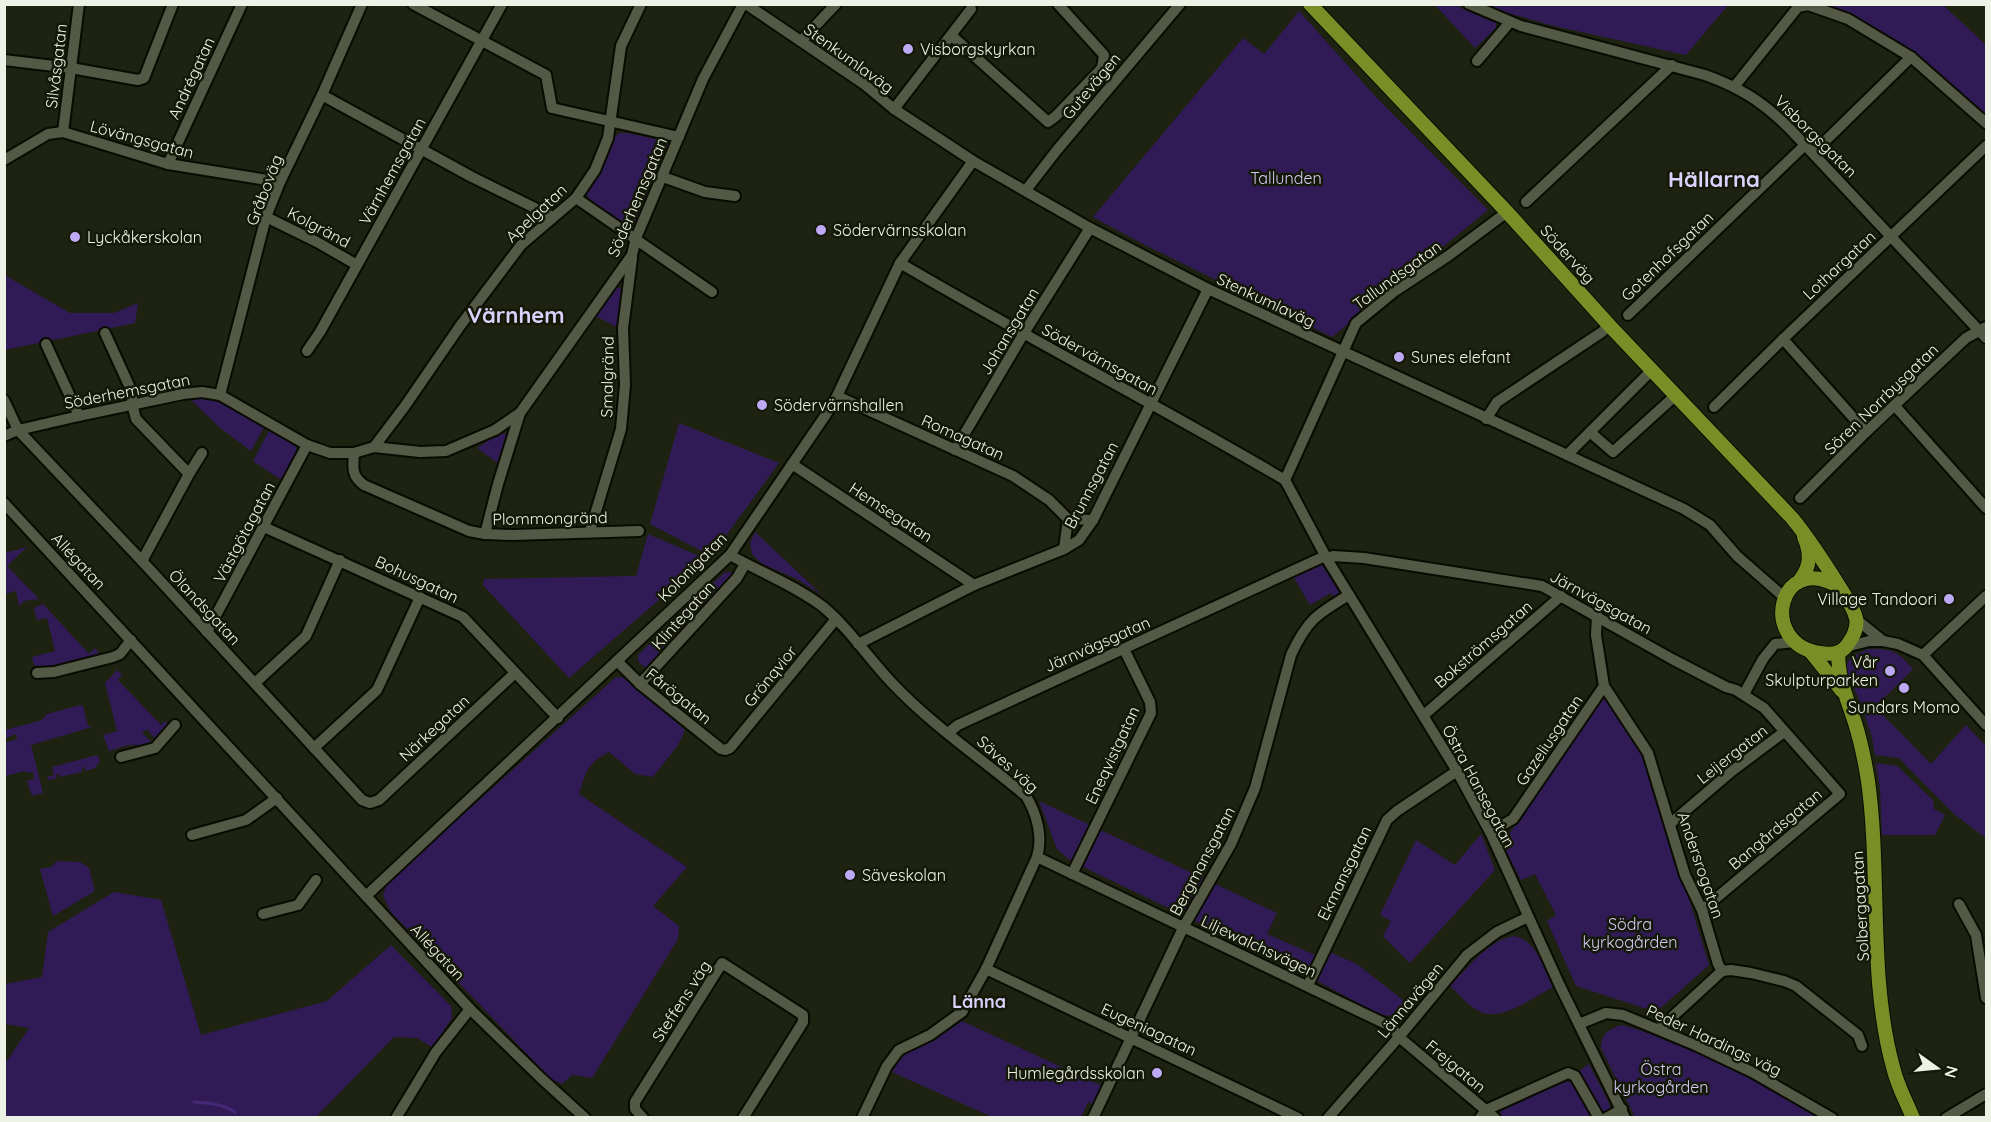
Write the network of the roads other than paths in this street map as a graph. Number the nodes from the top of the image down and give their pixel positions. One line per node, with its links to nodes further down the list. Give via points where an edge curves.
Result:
1 (79, 4): 23 (street, Silvåsgatan)
2 (173, 4): 23 (street, via 144,78)
3 (242, 4): 36 (street, Andrégatan)
4 (362, 4): 25 (street, Gråboväg)
5 (413, 4): 18 (street)
6 (501, 4): 18 (street, Värnhemsgatan)
7 (641, 4): 27 (street, Apelgatan, via 621,46)
8 (745, 4): 17 (street, Stenkumlaväg); 30 (street, Söderhemsgatan, via 703,79)
9 (836, 4): 17 (street)
10 (1058, 4): 16 (street, via 1104,55 1102,68 1048,122)
11 (1180, 4): 39 (street, Gutevägen)
12 (1310, 4): 43 (main road, Söderväg)
13 (1469, 4): 15 (street, Visborgsgatan)
14 (971, 9): 16 (street)
15 (1510, 22): 21 (street); 22 (street, Visborgsgatan)
16 (952, 36): 26 (street)
17 (801, 41): 26 (street, Stenkumlaväg)
18 (481, 42): 27 (street, via 546,75 552,108); 32 (street, Värnhemsgatan)
19 (1911, 57): 24 (street, via 1848,19 1808,5 1798,7); 28 (street); 33 (street, Gotenhofsgatan)
20 (4, 60): 23 (street)
21 (1477, 61)
22 (1672, 65): 24 (street, Visborgsgatan); 42 (street)
23 (71, 68): 29 (street, Silvåsgatan)
24 (1734, 87): 33 (street, Visborgsgatan, via 1760,101)
25 (322, 95): 32 (street); 38 (street, Gråboväg)
26 (894, 109): 35 (street, Stenkumlaväg)
27 (609, 121): 30 (street); 41 (street, Apelgatan, via 608,138 595,170)
28 (1986, 123)
29 (63, 132): 34 (street, via 48,134); 36 (street, Lövängsgatan)
30 (679, 137): 37 (street, Söderhemsgatan)
31 (1986, 146): 47 (street, Lothargatan)
32 (421, 149): 45 (street); 51 (street, Värnhemsgatan)
33 (1809, 149): 47 (street, Visborgsgatan); 54 (street, Gotenhofsgatan)
34 (4, 160)
35 (973, 160): 39 (street, Stenkumlaväg); 50 (street, Kolonigatan)
36 (168, 164): 38 (street, Lövängsgatan)
37 (663, 177): 40 (street, via 705,192); 48 (street, Söderhemsgatan)
38 (280, 182): 44 (street, Gråboväg)
39 (1026, 190): 46 (street, Stenkumlaväg)
40 (735, 196)
41 (576, 198): 45 (street, Apelgatan); 48 (street)
42 (1526, 202)
43 (1507, 212): 55 (main road, Söderväg); 62 (street, Tallundsgatan, via 1356,323)
44 (266, 217): 51 (street, Kolgränd); 64 (street, Gråboväg)
45 (553, 217): 80 (street, Apelgatan, via 521,245)
46 (1090, 228): 52 (street, Stenkumlaväg); 58 (street, Johansgatan)
47 (1891, 237): 56 (street, Visborgsgatan); 59 (street, Lothargatan)
48 (636, 238): 49 (street, Söderhemsgatan); 53 (street)
49 (632, 255): 72 (street, Söderhemsgatan); 96 (street, Smalgränd, via 623,328 625,385 621,429)
50 (900, 263): 58 (street, Södervärnsgatan); 66 (street, Kolonigatan)
51 (357, 265): 61 (street, Värnhemsgatan)
52 (1208, 289): 62 (street, Stenkumlaväg); 69 (street, Brunnsgatan)
53 (712, 292)
54 (1628, 315)
55 (1609, 324): 63 (main road, Söderväg); 74 (street, via 1497,402)
56 (1984, 331): 70 (street, Sören Norrbysgatan, via 1966,338)
57 (105, 333): 68 (street, via 132,392)
58 (1024, 333): 69 (street, Södervärnsgatan); 81 (street, Johansgatan)
59 (1783, 339): 71 (street, Lothargatan); 77 (street)
60 (46, 344): 73 (street)
61 (307, 351)
62 (1342, 351): 74 (street, Stenkumlaväg); 87 (street, Tallundsgatan)
63 (1652, 370): 65 (main road, Söderväg); 76 (street)
64 (220, 395): 68 (street, Söderhemsgatan, via 202,392); 79 (street, Söderhemsgatan)
65 (1676, 395): 76 (street, via 1613,452); 95 (main road, Söderväg)
66 (837, 396): 81 (street, Romagatan); 85 (street, Kolonigatan)
67 (4, 400): 75 (street, Ölandsgatan)
68 (132, 404): 73 (street, Söderhemsgatan); 86 (street, via 135,419)
69 (1150, 404): 87 (street, Södervärnsgatan); 93 (street, Brunnsgatan)
70 (1895, 406): 77 (street, Sören Norrbysgatan); 90 (street)
71 (1714, 407)
72 (520, 413): 80 (street, Söderhemsgatan, via 495,430 446,451); 98 (street)
73 (79, 416): 75 (street, Söderhemsgatan)
74 (1486, 419): 84 (street, Stenkumlaväg)
75 (18, 430): 78 (street, Söderhemsgatan); 103 (street, Ölandsgatan)
76 (1590, 432): 84 (street)
77 (1866, 432): 88 (street, Sören Norrbysgatan)
78 (4, 436)
79 (307, 445): 83 (street, Söderhemsgatan, via 330,453); 94 (street, Västgötagatan)
80 (374, 447): 83 (street, Söderhemsgatan)
81 (955, 450): 92 (street, Romagatan, via 1013,476 1049,500)
82 (202, 453): 86 (street)
83 (354, 453): 98 (street, Plommongränd, via 356,479 364,485 469,531)
84 (1567, 456): 112 (street, Stenkumlaväg, via 1684,509 1710,525 1737,556)
85 (792, 464): 100 (street, Kolonigatan); 106 (street, Hemsegatan)
86 (189, 474): 103 (street)
87 (1285, 480): 101 (street, Östra Hansegatan)
88 (1800, 498)
89 (4, 503): 91 (street, Allégatan)
90 (1986, 508)
91 (9, 516): 117 (street, Allégatan)
92 (1068, 519): 93 (street); 99 (street)
93 (1093, 520): 99 (street, Brunnsgatan, via 1079,540)
94 (264, 527): 102 (street, Bohusgatan); 116 (street, Västgötagatan)
95 (1800, 527): 105 (main road, Söderväg, via 1809,549 1809,564); 107 (main road, Söderväg)
96 (590, 531): 97 (street, Plommongränd); 98 (street, Plommongränd)
97 (639, 531)
98 (485, 534)
99 (1065, 549): 106 (street, Brunnsgatan)
100 (730, 555): 104 (street, Säves väg); 125 (street, Kolonigatan)
101 (1326, 558): 108 (street, Östra Hansegatan); 109 (street, Järnvägsgatan, via 1364,558 1532,583); 121 (street, Järnvägsgatan)
102 (340, 560): 111 (street, Bohusgatan); 128 (street, via 306,636)
103 (142, 561): 116 (street, Ölandsgatan)
104 (745, 564): 114 (street, Säves väg, via 803,593); 129 (street, Klintegatan, via 737,578)
105 (1800, 580): 107 (main road, via 1820,578); 112 (main road)
106 (975, 585): 120 (street, Brunnsgatan)
107 (1839, 587): 115 (main road)
108 (1349, 595): 133 (street, Östra Hansegatan); 157 (street, Bergmansgatan, via 1313,618 1297,641 1255,788 1231,844)
109 (1561, 596): 113 (street, Järnvägsgatan); 133 (street, Bokströmsgatan)
110 (1986, 596): 124 (street)
111 (420, 597): 127 (street, Bohusgatan, via 463,618); 139 (street, via 377,690)
112 (1784, 597): 119 (main road, via 1782,622)
113 (1597, 616): 130 (street, Andersrogatan); 132 (street, Järnvägsgatan)
114 (836, 619): 120 (street, Säves väg); 140 (street, Grönqvior)
115 (1857, 620): 118 (street); 122 (main road, via 1854,634)
116 (207, 632): 128 (street, Ölandsgatan)
117 (131, 640): 126 (street, via 113,657); 144 (street, Allégatan)
118 (1883, 641): 122 (street, via 1869,641); 124 (street)
119 (1795, 642): 123 (main road); 132 (street, via 1775,644)
120 (858, 644): 138 (street, Säves väg, via 893,684)
121 (1124, 649): 138 (street, Järnvägsgatan); 150 (street, Eneqvistgatan, via 1151,713)
122 (1842, 650): 123 (main road, via 1824,654); 131 (main road, Solbergagatan, via 1839,669)
123 (1810, 651): 131 (main road, Solbergagatan)
124 (1923, 656): 136 (street)
125 (616, 661): 129 (street, Fårögatan); 134 (street, Kolonigatan)
126 (37, 673)
127 (515, 673): 134 (street, Bohusgatan); 145 (street, Närkegatan, via 379,800)
128 (255, 683): 139 (street, Ölandsgatan)
129 (640, 684): 140 (street, Fårögatan)
130 (1604, 686): 146 (street, Andersrogatan, via 1648,753); 147 (street, Gazeliusgatan, via 1513,819)
131 (1843, 692): 182 (main road, Solbergagatan, via 1856,724 1869,790 1885,1030 1893,1068)
132 (1744, 694): 137 (street, Järnvägsgatan, via 1764,708)
133 (1424, 715): 142 (street, Östra Hansegatan)
134 (558, 718): 152 (street, Kolonigatan)
135 (175, 725): 141 (street, via 155,748)
136 (1986, 725)
137 (1784, 732): 143 (street, Järnvägsgatan); 146 (street, Leijergatan)
138 (948, 733): 149 (street, Säves väg, via 1026,796 1038,825)
139 (314, 748): 145 (street, Ölandsgatan, via 362,800)
140 (725, 750)
141 (116, 755)
142 (1457, 771): 147 (street, Östra Hansegatan); 160 (street, Ekmansgatan, via 1387,820)
143 (1840, 794): 154 (street, Bangårdsgatan)
144 (277, 798): 148 (street, via 246,820); 152 (street, Allégatan)
145 (370, 803)
146 (1671, 823): 154 (street, Andersrogatan, via 1685,874)
147 (1490, 832): 156 (street, Östra Hansegatan)
148 (190, 833)
149 (1037, 857): 150 (street, Liljewalchsvägen); 158 (street, Säves väg)
150 (1072, 874): 157 (street, Liljewalchsvägen)
151 (316, 880): 155 (street, via 298,905)
152 (366, 896): 162 (street, Allégatan)
153 (1959, 904): 161 (street, via 1976,935)
154 (1702, 910): 159 (street, Andersrogatan)
155 (260, 911)
156 (1528, 917): 163 (street, Östra Hansegatan); 166 (street, Lännavägen, via 1497,932 1467,955)
157 (1184, 926): 160 (street, Liljewalchsvägen); 165 (street, Bergmansgatan)
158 (986, 969): 165 (street, Eugeniagatan); 175 (street, Säves väg, via 962,1012 930,1035 899,1050)
159 (1722, 971): 164 (street); 167 (street, via 1751,973 1796,986 1858,1035)
160 (1308, 985): 166 (street, Liljewalchsvägen, via 1392,1027)
161 (1986, 998)
162 (470, 1009): 171 (street, via 436,1052); 172 (street, Allégatan)
163 (1579, 1024): 164 (street, Peder Hardings väg, via 1612,1012); 169 (street, Östra Hansegatan)
164 (1659, 1029): 181 (street, Peder Hardings väg, via 1752,1072)
165 (1131, 1037): 176 (street, Bergmansgatan); 177 (street, Eugeniagatan)
166 (1399, 1037): 170 (street, Frejgatan); 178 (street, Lännavägen)
167 (1862, 1046)
168 (1986, 1095): 183 (street)
169 (1623, 1113): 180 (street)
170 (1487, 1115): 179 (street, via 1568,1073 1575,1076)
171 (396, 1118)
172 (585, 1118)
173 (643, 1118): 174 (street, Steffens väg, via 635,1109 635,1102 722,963 803,1015)
174 (743, 1118)
175 (862, 1118)
176 (1093, 1118)
177 (1298, 1118)
178 (1328, 1118)
179 (1599, 1118)
180 (1606, 1118)
181 (1832, 1118)
182 (1913, 1118)
183 (1946, 1118)

